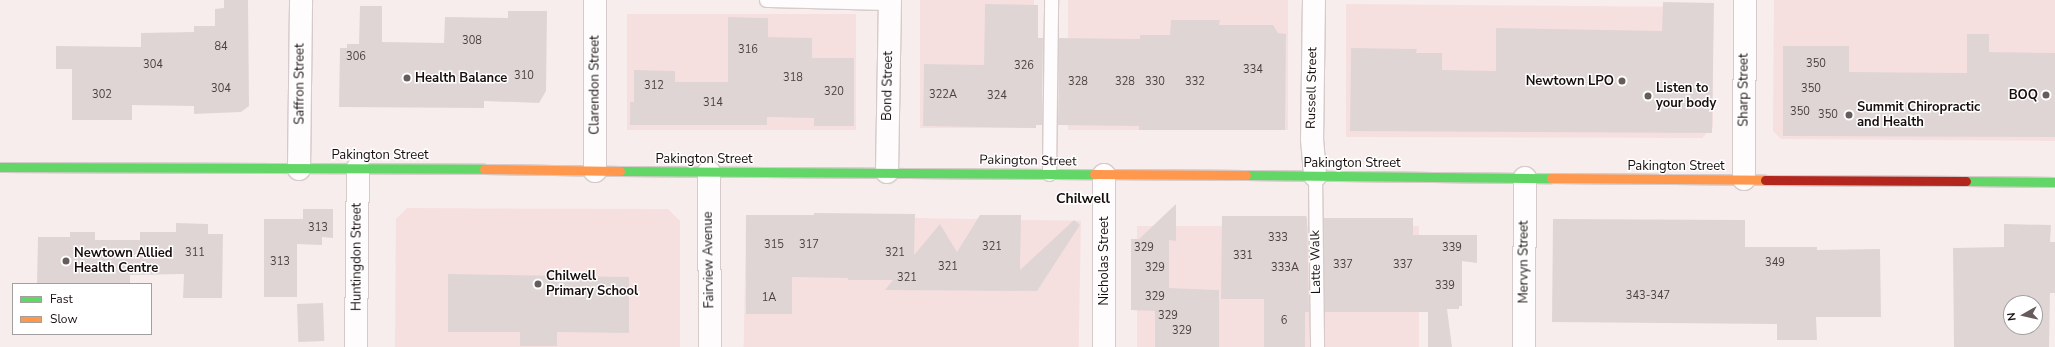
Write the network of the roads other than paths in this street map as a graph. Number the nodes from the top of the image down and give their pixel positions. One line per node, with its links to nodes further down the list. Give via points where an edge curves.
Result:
1 (301, 0): 10 (street, Saffron Street)
2 (595, 0): 11 (street, Clarendon Street)
3 (766, 0): 7 (lane)
4 (1050, 0): 14 (lane)
5 (1314, 0): 16 (street, Russell Street, via 1312,139)
6 (1745, 0): 18 (street, Sharp Street)
7 (890, 2): 13 (street, Bond Street)
8 (0, 167): 10 (street, Pakington Street)
9 (358, 168): 10 (street, Pakington Street); 11 (street, Pakington Street); 20 (street, Huntingdon Street)
10 (299, 169)
11 (595, 171): 12 (street, Pakington Street)
12 (709, 172): 13 (street, Pakington Street); 21 (street, Fairview Avenue)
13 (887, 172): 14 (street, Pakington Street)
14 (1049, 174): 15 (street, Pakington Street)
15 (1104, 175): 16 (street, Pakington Street); 22 (street, Nicholas Street)
16 (1315, 176): 17 (street, Pakington Street); 23 (lane, Latte Walk)
17 (1525, 178): 18 (street, Pakington Street); 24 (street, Mervyn Street)
18 (1744, 179): 19 (street, Pakington Street)
19 (2055, 182)
20 (356, 347)
21 (710, 347)
22 (1104, 347)
23 (1317, 347)
24 (1524, 347)

